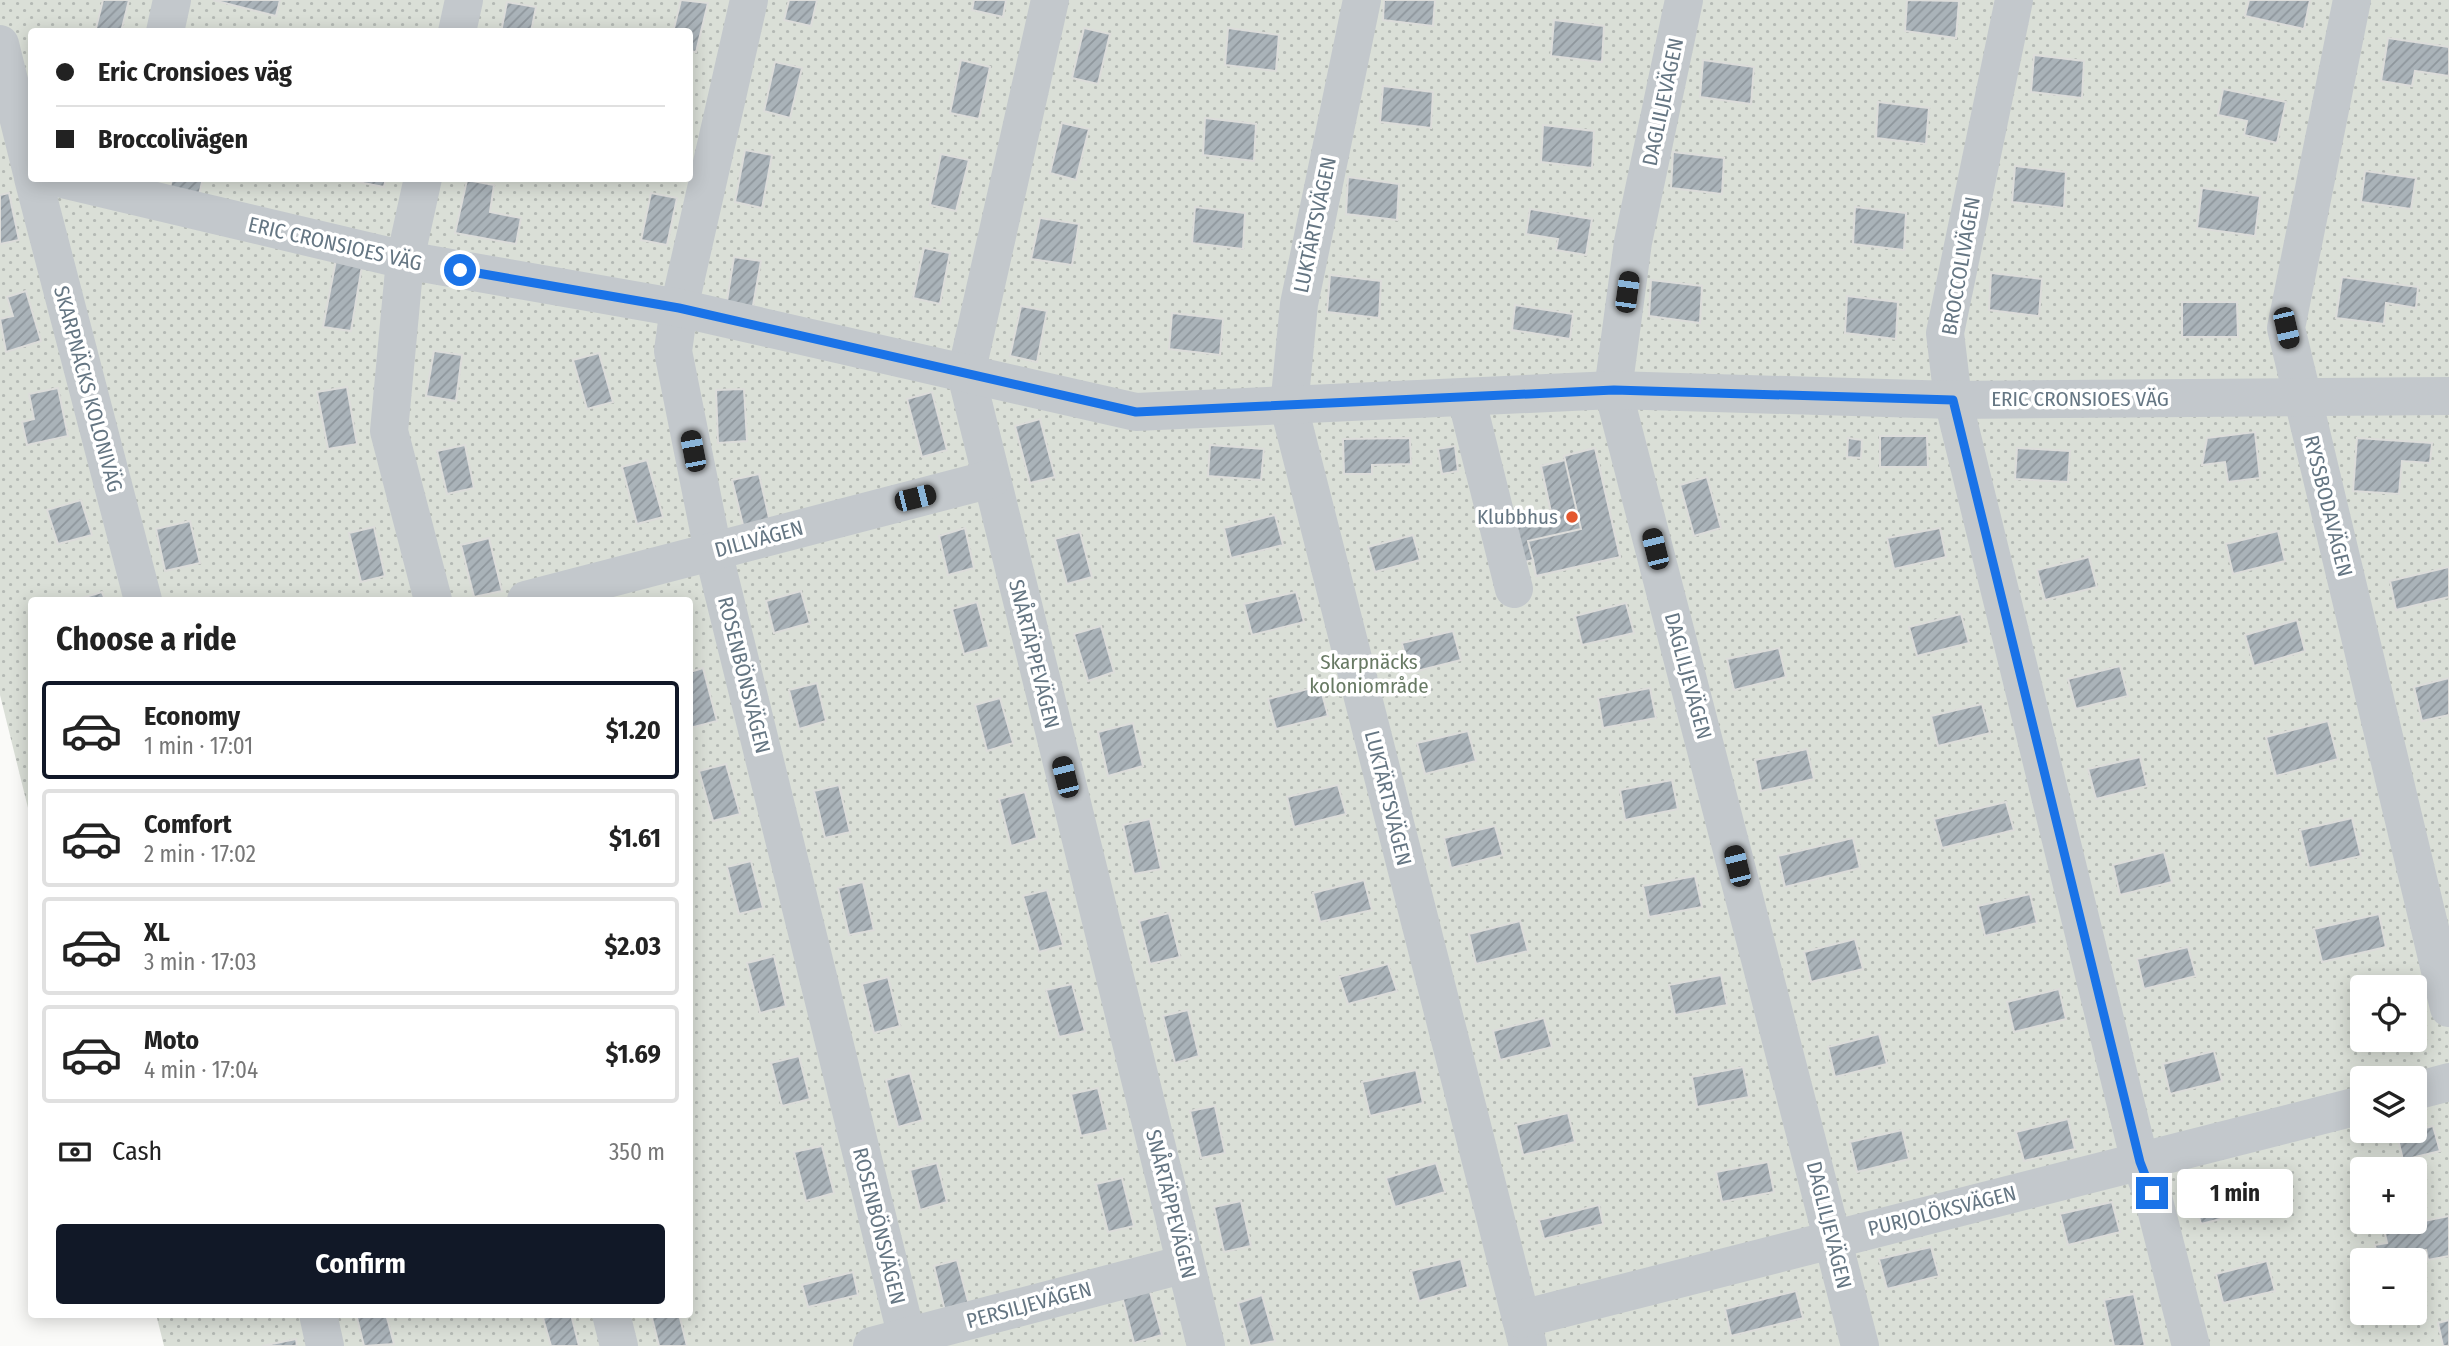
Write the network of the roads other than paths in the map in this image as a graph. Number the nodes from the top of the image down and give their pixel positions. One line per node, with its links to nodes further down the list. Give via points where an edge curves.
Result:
1 (172, 0): 9 (street)
2 (464, 0): 10 (street)
3 (749, 0): 18 (street, ROSENBÖNSVÄGEN)
4 (1050, 0): 19 (street, SNÅRTÄPPEVÄGEN)
5 (1362, 0): 25 (street, LUKTÄRTSVÄGEN, via 1299,304)
6 (1684, 0): 20 (street, DAGLILJEVÄGEN, via 1633,242)
7 (2014, 0): 24 (street, BROCCOLIVÄGEN, via 1945,333)
8 (2352, 0): 23 (street, RYSSBODAVÄGEN, via 2286,328)
9 (166, 28)
10 (458, 28)
11 (0, 44): 12 (street)
12 (28, 160)
13 (34, 182): 29 (street, SKARPNÄCKS KOLONIVÄG)
14 (87, 182): 16 (street, ERIC CRONSIOES VÄG)
15 (422, 182): 17 (street)
16 (130, 188): 17 (street, ERIC CRONSIOES VÄG)
17 (405, 260): 18 (street, ERIC CRONSIOES VÄG); 30 (street, via 389,431)
18 (679, 308): 19 (street, ERIC CRONSIOES VÄG); 27 (street, ROSENBÖNSVÄGEN, via 673,351)
19 (966, 374): 25 (street, ERIC CRONSIOES VÄG, via 1136,412); 26 (street, SNÅRTÄPPEVÄGEN)
20 (1614, 390): 22 (street, ERIC CRONSIOES VÄG); 24 (street, ERIC CRONSIOES VÄG); 37 (street, DAGLILJEVÄGEN)
21 (2449, 396): 23 (street, ERIC CRONSIOES VÄG)
22 (1466, 397): 25 (street, ERIC CRONSIOES VÄG); 28 (street)
23 (2302, 398): 24 (street, ERIC CRONSIOES VÄG); 32 (street, RYSSBODAVÄGEN)
24 (1953, 400): 36 (street, BROCCOLIVÄGEN)
25 (1289, 407): 41 (street, LUKTÄRTSVÄGEN)
26 (991, 479): 27 (street, DILLVÄGEN); 38 (street, SNÅRTÄPPEVÄGEN)
27 (713, 551): 31 (street, DILLVÄGEN); 42 (street, ROSENBÖNSVÄGEN)
28 (1514, 589)
29 (142, 597)
30 (432, 597)
31 (537, 597)
32 (2449, 1009)
33 (2449, 1082): 34 (street)
34 (2427, 1088)
35 (2350, 1108): 36 (street, PURJOLÖKSVÄGEN)
36 (2140, 1162): 37 (street, PURJOLÖKSVÄGEN); 47 (street, BROCCOLIVÄGEN)
37 (1833, 1237): 41 (street, PURJOLÖKSVÄGEN); 46 (street, DAGLILJEVÄGEN)
38 (1185, 1264): 42 (street, PERSILJEVÄGEN); 45 (street, SNÅRTÄPPEVÄGEN)
39 (319, 1318): 43 (street)
40 (612, 1318): 44 (street)
41 (1524, 1332)
42 (896, 1343)
43 (326, 1346)
44 (619, 1346)
45 (1206, 1346)
46 (1860, 1346)
47 (2191, 1346)

